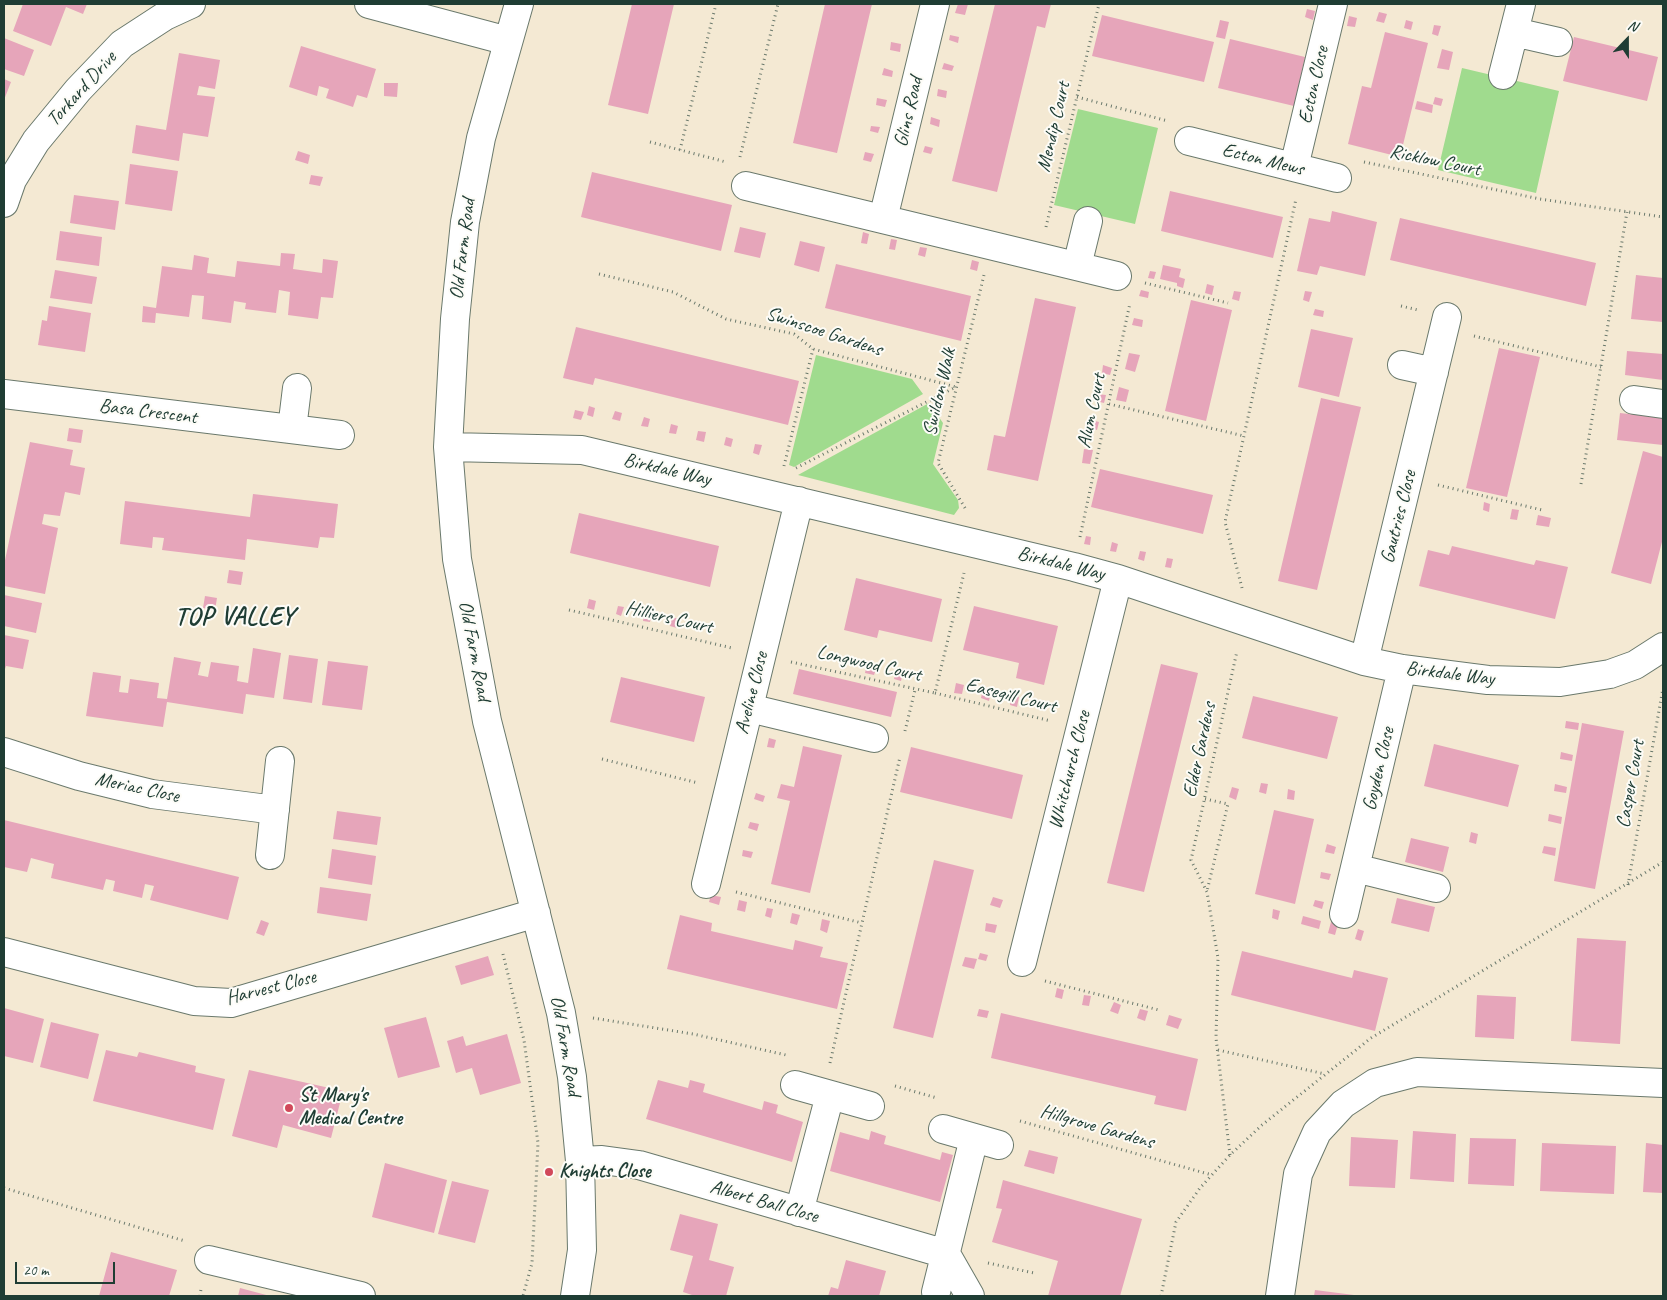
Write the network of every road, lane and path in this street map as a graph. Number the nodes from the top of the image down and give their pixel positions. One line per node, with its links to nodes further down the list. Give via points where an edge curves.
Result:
1 (191, 4): 21 (street, Torkard Drive, via 165,16 122,44 78,90 36,141 12,180)
2 (369, 4): 11 (street)
3 (519, 4): 11 (street, Old Farm Road)
4 (716, 4): 17 (path)
5 (778, 4): 19 (path)
6 (935, 4): 24 (street, Glins Road)
7 (1099, 4): 14 (path, Mendip Court)
8 (1333, 4): 18 (street, Ecton Close)
9 (1521, 4): 10 (street)
10 (1514, 32): 12 (street); 13 (street)
11 (508, 41): 47 (street, Old Farm Road, via 481,138 464,222)
12 (1558, 42)
13 (1504, 74)
14 (1077, 97): 16 (path, via 1166,120); 27 (path, Mendip Court)
15 (650, 142): 17 (path)
16 (1189, 142): 18 (street, Ecton Mews)
17 (680, 150): 19 (path)
18 (1298, 168): 20 (street, Ecton Mews); 46 (path)
19 (742, 176): 24 (street)
20 (1337, 178): 22 (path, Ricklow Court, via 1345,158 1540,199)
21 (4, 203)
22 (1626, 212): 23 (path); 36 (path)
23 (1663, 217)
24 (883, 219): 26 (street)
25 (1088, 221): 28 (street)
26 (991, 245): 27 (street); 38 (path, Swildon Walk)
27 (1039, 257): 28 (street)
28 (1077, 266): 30 (street)
29 (599, 274): 34 (path, Swinscoe Gardens, via 673,292 726,319 794,334)
30 (1126, 278): 31 (path); 42 (path, Alum Court)
31 (1228, 303)
32 (1401, 306): 33 (path)
33 (1447, 317): 36 (path, via 1460,320 1457,332); 37 (street, Gautries Close)
34 (813, 349): 38 (path, Swinscoe Gardens); 50 (path)
35 (1402, 365): 37 (street)
36 (1601, 368): 49 (path)
37 (1434, 372): 48 (street, Gautries Close)
38 (956, 387): 50 (path); 52 (path, Swildon Walk, via 938,463 966,509)
39 (297, 388): 44 (street)
40 (4, 394): 44 (street, Basa Crescent)
41 (1634, 400): 43 (street)
42 (1108, 404): 46 (path); 53 (path, Alum Court)
43 (1663, 404)
44 (292, 429): 45 (street, Basa Crescent)
45 (340, 435)
46 (1244, 436): 55 (path, via 1225,522)
47 (448, 447): 50 (street, Birkdale Way, via 582,450); 83 (street, Old Farm Road, via 457,559 487,721)
48 (1408, 478): 51 (path); 60 (street, Gautries Close)
49 (1581, 484)
50 (786, 491): 52 (street, Birkdale Way); 59 (street, Aveline Close)
51 (1542, 510)
52 (965, 541): 53 (street, Birkdale Way); 64 (path, Longwood Court)
53 (1074, 567): 54 (street, Birkdale Way)
54 (1118, 579): 60 (street, Birkdale Way); 67 (street, Whitchurch Close)
55 (1243, 592)
56 (569, 610): 59 (path, Hilliers Court)
57 (1238, 647): 74 (path, Elder Gardens)
58 (1663, 647): 61 (street, Birkdale Way, via 1636,665 1610,674 1560,682 1488,680)
59 (762, 655): 63 (path, Longwood Court); 65 (street, Aveline Close)
60 (1364, 661): 61 (street, Birkdale Way)
61 (1402, 669): 78 (street, Goyden Close)
62 (1663, 688): 80 (path, Casper Court)
63 (915, 690): 64 (path, Longwood Court); 66 (path)
64 (935, 693): 67 (path, Easegill Court)
65 (749, 708): 68 (street); 73 (street, Aveline Close)
66 (907, 724)
67 (1080, 728): 88 (street, Whitchurch Close)
68 (874, 738)
69 (901, 749): 85 (path)
70 (4, 752): 75 (street, Meriac Close, via 152,794)
71 (602, 759): 73 (path)
72 (280, 760): 75 (street)
73 (728, 791): 79 (street, Aveline Close)
74 (1205, 799): 82 (path, Elder Gardens, via 1192,860); 82 (path, via 1228,804)
75 (274, 810): 76 (street)
76 (270, 855)
77 (1663, 862): 80 (path)
78 (1355, 868): 81 (street); 84 (street, Goyden Close)
79 (706, 884): 85 (path)
80 (1628, 885): 94 (path, via 1371,1038)
81 (1436, 888)
82 (1207, 892): 91 (path, via 1218,958)
83 (536, 913): 86 (street, Harvest Close); 90 (street, Old Farm Road)
84 (1344, 914)
85 (862, 923): 93 (path)
86 (494, 925): 87 (street, Harvest Close, via 231,1003 194,1001); 113 (path, via 524,1040 538,1143 532,1262)
87 (4, 952)
88 (1022, 962): 89 (path, via 1019,975)
89 (1159, 1010)
90 (561, 1013): 92 (path, via 693,1034); 104 (street, Old Farm Road, via 572,1077)
91 (1218, 1050): 94 (path); 103 (path)
92 (790, 1057)
93 (829, 1067)
94 (1326, 1074): 103 (path)
95 (1663, 1083): 117 (street, via 1417,1072 1375,1083 1343,1104 1317,1132 1298,1174)
96 (796, 1085): 98 (street)
97 (892, 1085): 99 (path)
98 (830, 1095): 100 (street); 107 (street)
99 (947, 1100)
100 (870, 1106)
101 (1012, 1119): 105 (path, Hillgrove Gardens)
102 (943, 1129): 109 (street, via 987,1142)
103 (1230, 1155): 105 (path)
104 (580, 1161): 107 (street, Albert Ball Close, via 602,1160 639,1166); 114 (street, Old Farm Road, via 582,1250)
105 (1212, 1175): 116 (path, via 1176,1222)
106 (4, 1188): 108 (path)
107 (799, 1212): 109 (street, Albert Ball Close)
108 (187, 1242)
109 (946, 1254): 111 (street); 115 (street)
110 (209, 1260): 112 (street)
111 (936, 1292)
112 (355, 1295)
113 (523, 1296)
114 (575, 1296)
115 (970, 1296)
116 (1161, 1296)
117 (1280, 1296)

